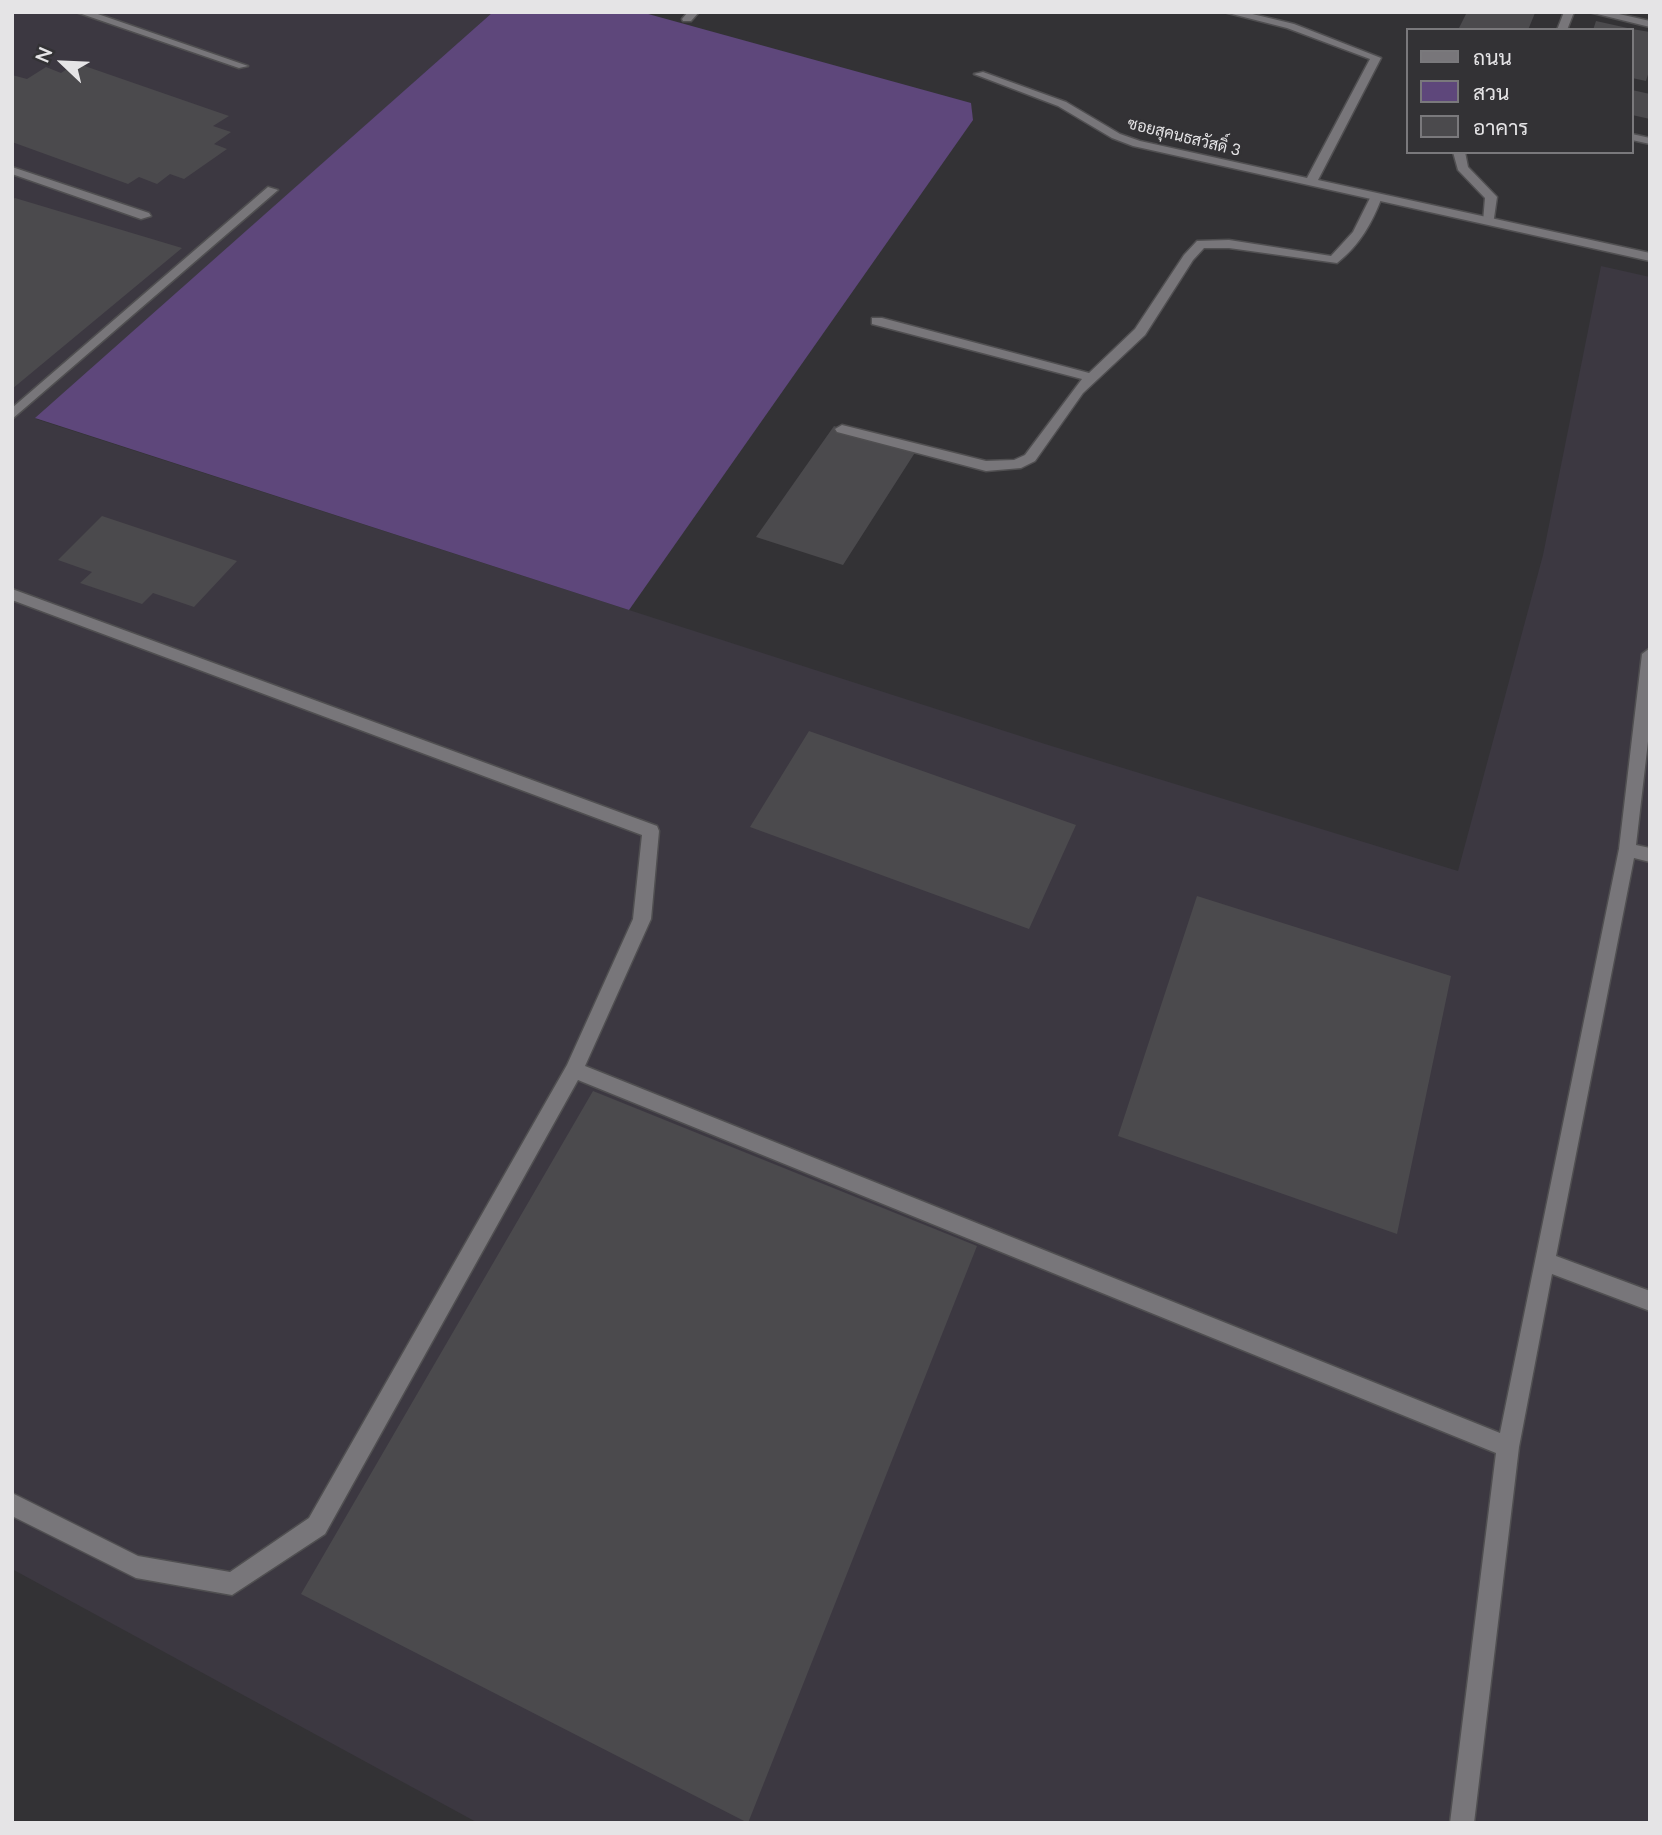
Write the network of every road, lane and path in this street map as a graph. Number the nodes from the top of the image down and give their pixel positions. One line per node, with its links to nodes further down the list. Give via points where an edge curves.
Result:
1 (81, 12): 5 (street)
2 (1229, 12): 9 (street, via 1293,22 1376,58)
3 (1594, 12): 4 (street)
4 (1650, 24)
5 (243, 65)
6 (979, 74): 9 (street, ซอยสุคนธสวัสดิ์ 3, via 1062,104 1138,144)
7 (1459, 154): 13 (street, via 1462,168 1492,197)
8 (12, 170): 12 (street)
9 (1311, 182): 11 (street, ซอยสุคนธสวัสดิ์ 3)
10 (272, 190): 17 (street)
11 (1376, 197): 13 (street, ซอยสุคนธสวัสดิ์ 3); 16 (street, via 1349,249 1333,260 1201,244 1140,332)
12 (145, 216)
13 (1489, 222): 14 (street, ซอยสุคนธสวัสดิ์ 3)
14 (1650, 257)
15 (877, 321): 16 (street)
16 (1093, 378): 18 (street, via 1078,390 1030,458 1016,465 986,466)
17 (12, 415)
18 (842, 429)
19 (12, 594): 23 (street, via 651,831 642,919)
20 (1650, 654): 21 (street)
21 (1627, 849): 22 (street); 24 (street)
22 (1650, 855)
23 (574, 1070): 26 (street); 27 (street, via 317,1526 232,1584 136,1567)
24 (1545, 1262): 25 (street); 26 (street)
25 (1650, 1301)
26 (1508, 1447): 28 (street)
27 (12, 1504)
28 (1462, 1823)

